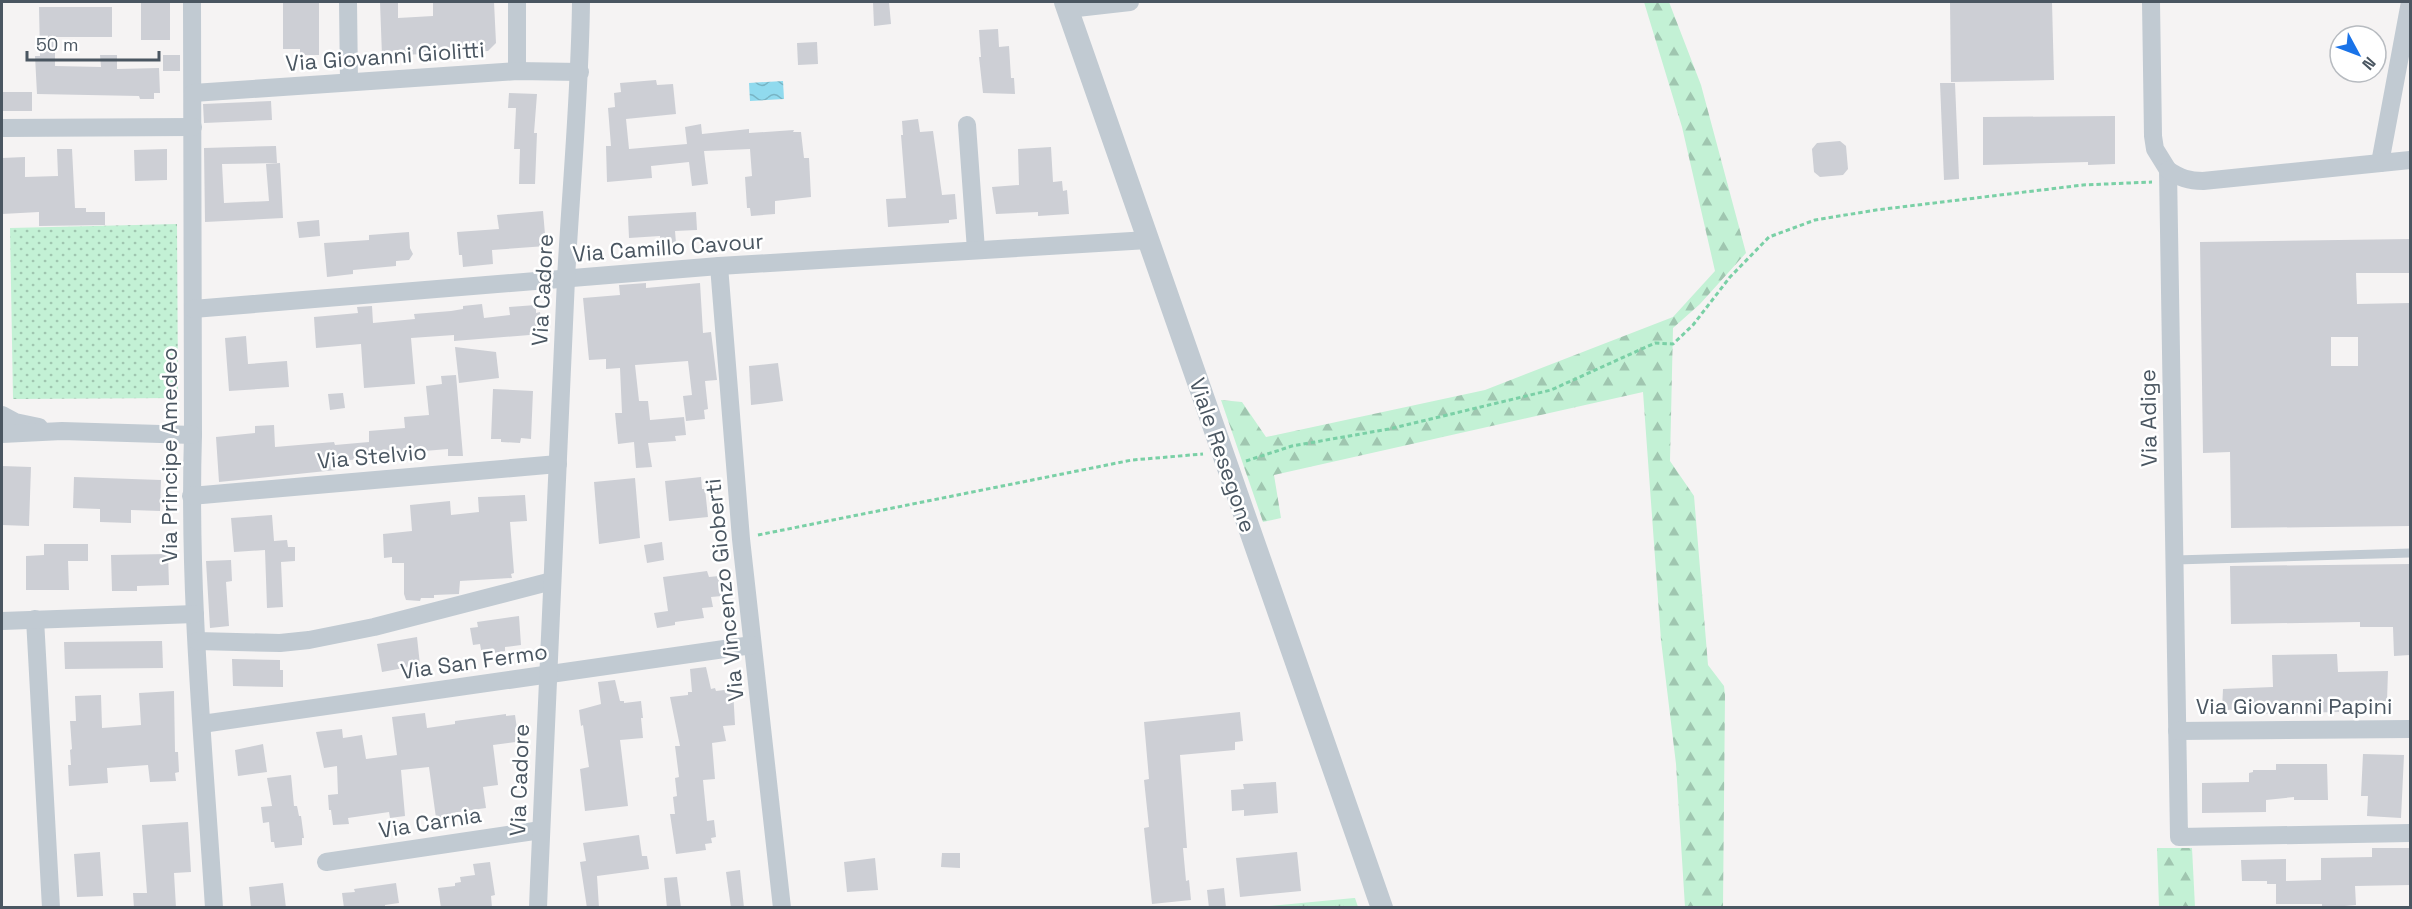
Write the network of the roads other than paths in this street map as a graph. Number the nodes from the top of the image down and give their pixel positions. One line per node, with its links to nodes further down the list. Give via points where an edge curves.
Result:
1 (192, 2): 12 (street, Via Principe Amedeo)
2 (348, 2): 11 (street)
3 (517, 2): 9 (street)
4 (581, 2): 10 (street, Via Cadore)
5 (1130, 2): 8 (street)
6 (2151, 2): 18 (street, Via Adige, via 2153,136)
7 (2410, 2): 17 (street)
8 (1067, 5): 19 (street, Viale Resegone)
9 (517, 71): 10 (street, Via Giovanni Giolitti); 11 (street, Via Giovanni Giolitti)
10 (580, 72): 22 (street, Via Cadore)
11 (349, 82): 12 (street, Via Giovanni Giolitti)
12 (193, 93): 14 (street, Via Principe Amedeo)
13 (967, 125): 20 (street)
14 (193, 127): 15 (street); 23 (street, Via Principe Amedeo)
15 (2, 128)
16 (2410, 160): 17 (street)
17 (2380, 164): 18 (street, via 2203,181)
18 (2168, 176): 31 (street, Via Adige)
19 (1148, 240): 20 (street, Via Camillo Cavour); 49 (street, Viale Resegone)
20 (976, 250): 21 (street, Via Camillo Cavour)
21 (719, 266): 22 (street, Via Camillo Cavour); 37 (street, Via Vincenzo Gioberti)
22 (566, 278): 23 (street, Via Camillo Cavour); 28 (street, Via Cadore)
23 (193, 309): 27 (street, Via Principe Amedeo)
24 (2, 415): 25 (street, via 15,422)
25 (62, 431): 26 (street); 27 (street)
26 (2, 434)
27 (193, 435): 29 (street, Via Principe Amedeo)
28 (558, 464): 29 (street, Via Stelvio); 32 (street, Via Cadore)
29 (191, 496): 33 (street, Via Principe Amedeo)
30 (2410, 554): 31 (lane)
31 (2175, 560): 41 (street, Via Adige)
32 (552, 581): 36 (street, via 309,640); 38 (street, Via Cadore)
33 (195, 614): 34 (street); 36 (street, Via Principe Amedeo)
34 (35, 619): 35 (street); 45 (street)
35 (3, 620)
36 (197, 640): 39 (street, Via Principe Amedeo)
37 (752, 645): 38 (street, Via San Fermo); 48 (street, Via Vincenzo Gioberti)
38 (547, 675): 39 (street, Via San Fermo); 42 (street, Via Cadore)
39 (202, 724): 46 (street, Via Principe Amedeo)
40 (2410, 729): 41 (street, Via Giovanni Papini)
41 (2177, 731): 43 (street, Via Adige, via 2179,837)
42 (541, 830): 44 (street, Via Carnia); 47 (street, Via Cadore)
43 (2410, 833)
44 (326, 862)
45 (51, 908)
46 (214, 908)
47 (538, 908)
48 (782, 908)
49 (1382, 908)

